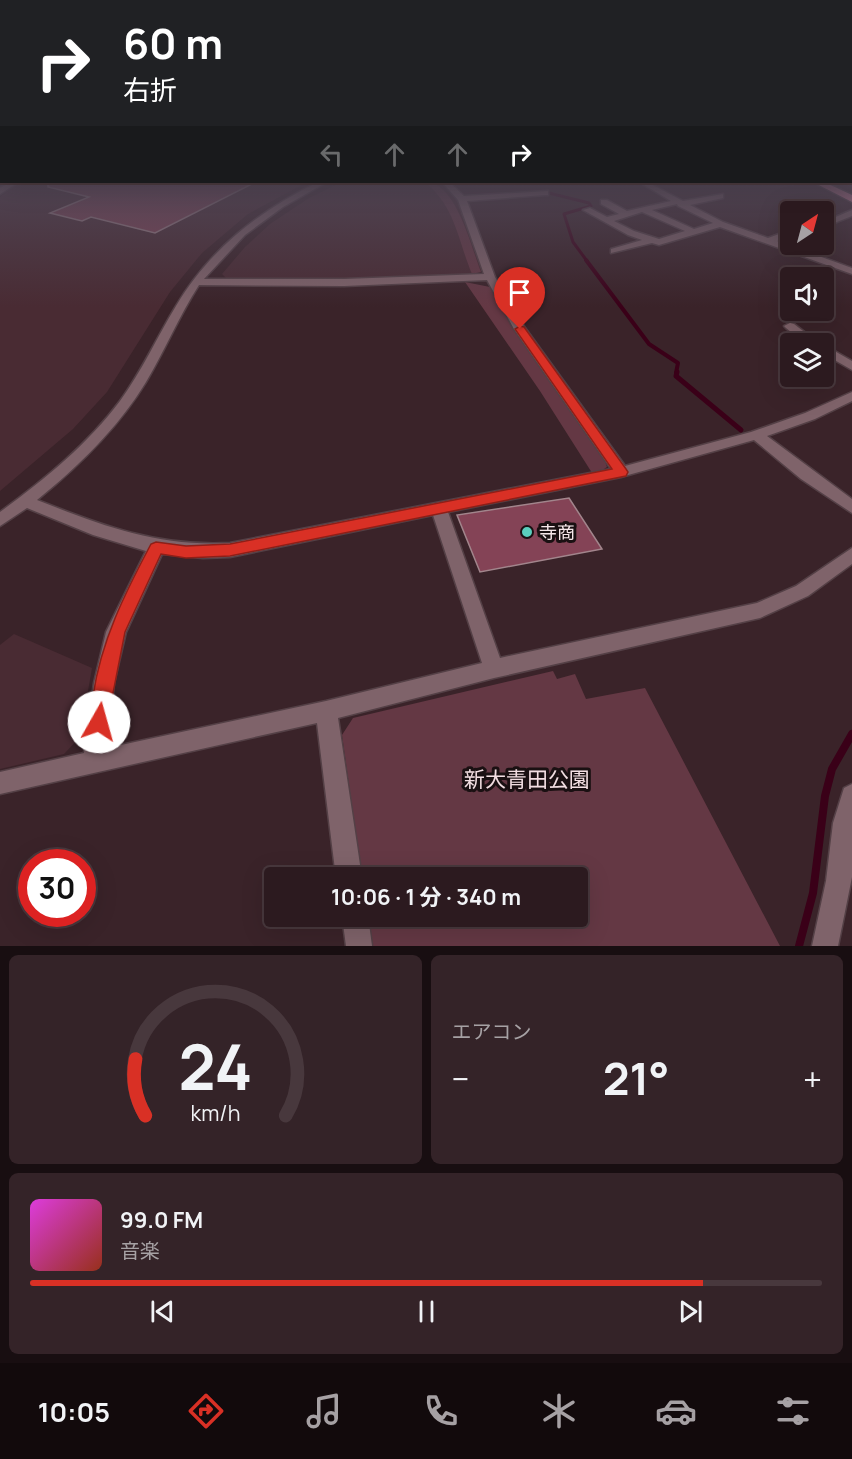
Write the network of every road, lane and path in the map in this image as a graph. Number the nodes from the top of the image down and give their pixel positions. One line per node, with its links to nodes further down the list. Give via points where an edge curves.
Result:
1 (261, 218): 16 (street, via 239,234)
2 (469, 218): 15 (street)
3 (603, 218): 7 (street)
4 (613, 218): 7 (street)
5 (665, 218): 9 (street)
6 (709, 218): 8 (street)
7 (607, 220): 11 (street)
8 (720, 224): 9 (street); 12 (street)
9 (694, 232): 11 (street, via 659,242)
10 (780, 237): 12 (street)
11 (651, 240): 13 (street)
12 (768, 241): 14 (street)
13 (614, 251)
14 (852, 272)
15 (490, 277): 16 (street, via 293,284); 23 (street, via 520,329)
16 (198, 282): 24 (street, via 125,405 80,452)
17 (790, 326): 18 (street)
18 (799, 333)
19 (834, 356): 20 (street)
20 (852, 366)
21 (852, 396): 22 (street)
22 (756, 435): 23 (street); 26 (street)
23 (621, 472): 25 (street)
24 (24, 501): 27 (street); 28 (street)
25 (438, 507): 28 (street, via 230,550 186,552); 30 (street)
26 (852, 507)
27 (0, 520)
28 (156, 548): 32 (street, via 116,632 104,683)
29 (852, 555): 30 (street, via 802,591 760,610)
30 (494, 669): 31 (street)
31 (326, 711): 32 (street); 35 (street)
32 (94, 761): 33 (street)
33 (0, 783)
34 (852, 796): 38 (street)
35 (347, 867)
36 (356, 927): 37 (street)
37 (359, 946)
38 (825, 946)

